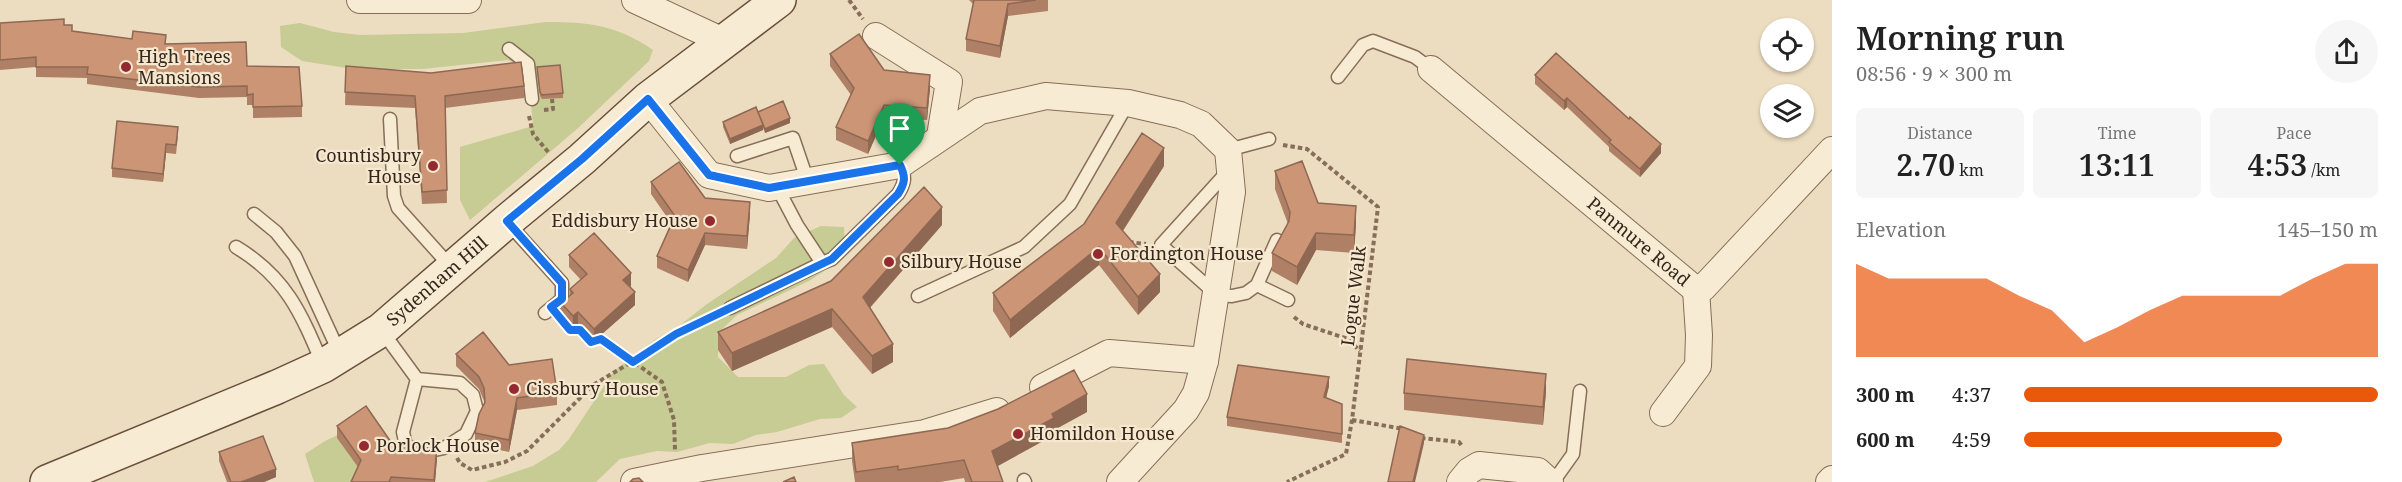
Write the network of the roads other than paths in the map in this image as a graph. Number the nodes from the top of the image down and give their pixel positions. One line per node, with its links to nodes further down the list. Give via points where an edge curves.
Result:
1 (360, 0): 2 (street)
2 (468, 0)
3 (635, 0): 6 (street)
4 (779, 0): 6 (street, Sydenham Hill)
5 (876, 36): 14 (street, via 949,82)
6 (723, 41): 11 (street, Sydenham Hill)
7 (508, 49): 10 (lane, via 528,64)
8 (1431, 69): 9 (lane, via 1415,57 1373,40 1363,45); 29 (street, Panmure Road)
9 (1338, 77)
10 (532, 99)
11 (648, 99): 21 (street, via 709,175); 23 (street, Sydenham Hill)
12 (1128, 103): 14 (street, via 1046,96 980,111); 18 (street, via 1202,124); 31 (lane, via 1070,204 1024,247)
13 (390, 119): 27 (lane, via 398,208)
14 (940, 136): 19 (street)
15 (1269, 139): 18 (lane)
16 (1832, 150): 29 (street, Panmure Road, via 1703,288)
17 (737, 156): 20 (lane, via 793,138)
18 (1229, 159): 30 (street, via 1232,192); 30 (lane, via 1161,245)
19 (900, 165): 20 (street); 26 (lane, via 905,174 898,194 832,259)
20 (808, 182): 21 (street)
21 (777, 187): 26 (lane)
22 (254, 214): 36 (lane, via 276,232 295,256)
23 (507, 221): 27 (street, Sydenham Hill); 34 (lane, via 562,283 562,299)
24 (1277, 240): 28 (lane)
25 (236, 247): 36 (lane, via 278,279)
26 (822, 263): 33 (lane)
27 (452, 268): 35 (street, Sydenham Hill)
28 (1257, 285): 30 (lane, via 1232,296); 32 (lane)
29 (1696, 290): 40 (street, via 1698,366)
30 (1217, 295): 37 (street)
31 (918, 296)
32 (1286, 299)
33 (730, 308)
34 (548, 310)
35 (381, 330): 36 (street, Sydenham Hill); 38 (lane)
36 (332, 360): 41 (street, Sydenham Hill)
37 (1205, 361): 42 (street, via 1109,353 991,414 925,433); 43 (street, via 1196,393 1186,410)
38 (417, 379): 38 (lane, via 403,432 406,446 425,452 444,448 466,434 477,411 473,395 460,384)
39 (1580, 392): 45 (lane, via 1573,454)
40 (1663, 413)
41 (60, 480)
42 (634, 482)
43 (1120, 482)
44 (1460, 482): 45 (street, via 1479,465 1538,471)
45 (1552, 482)

